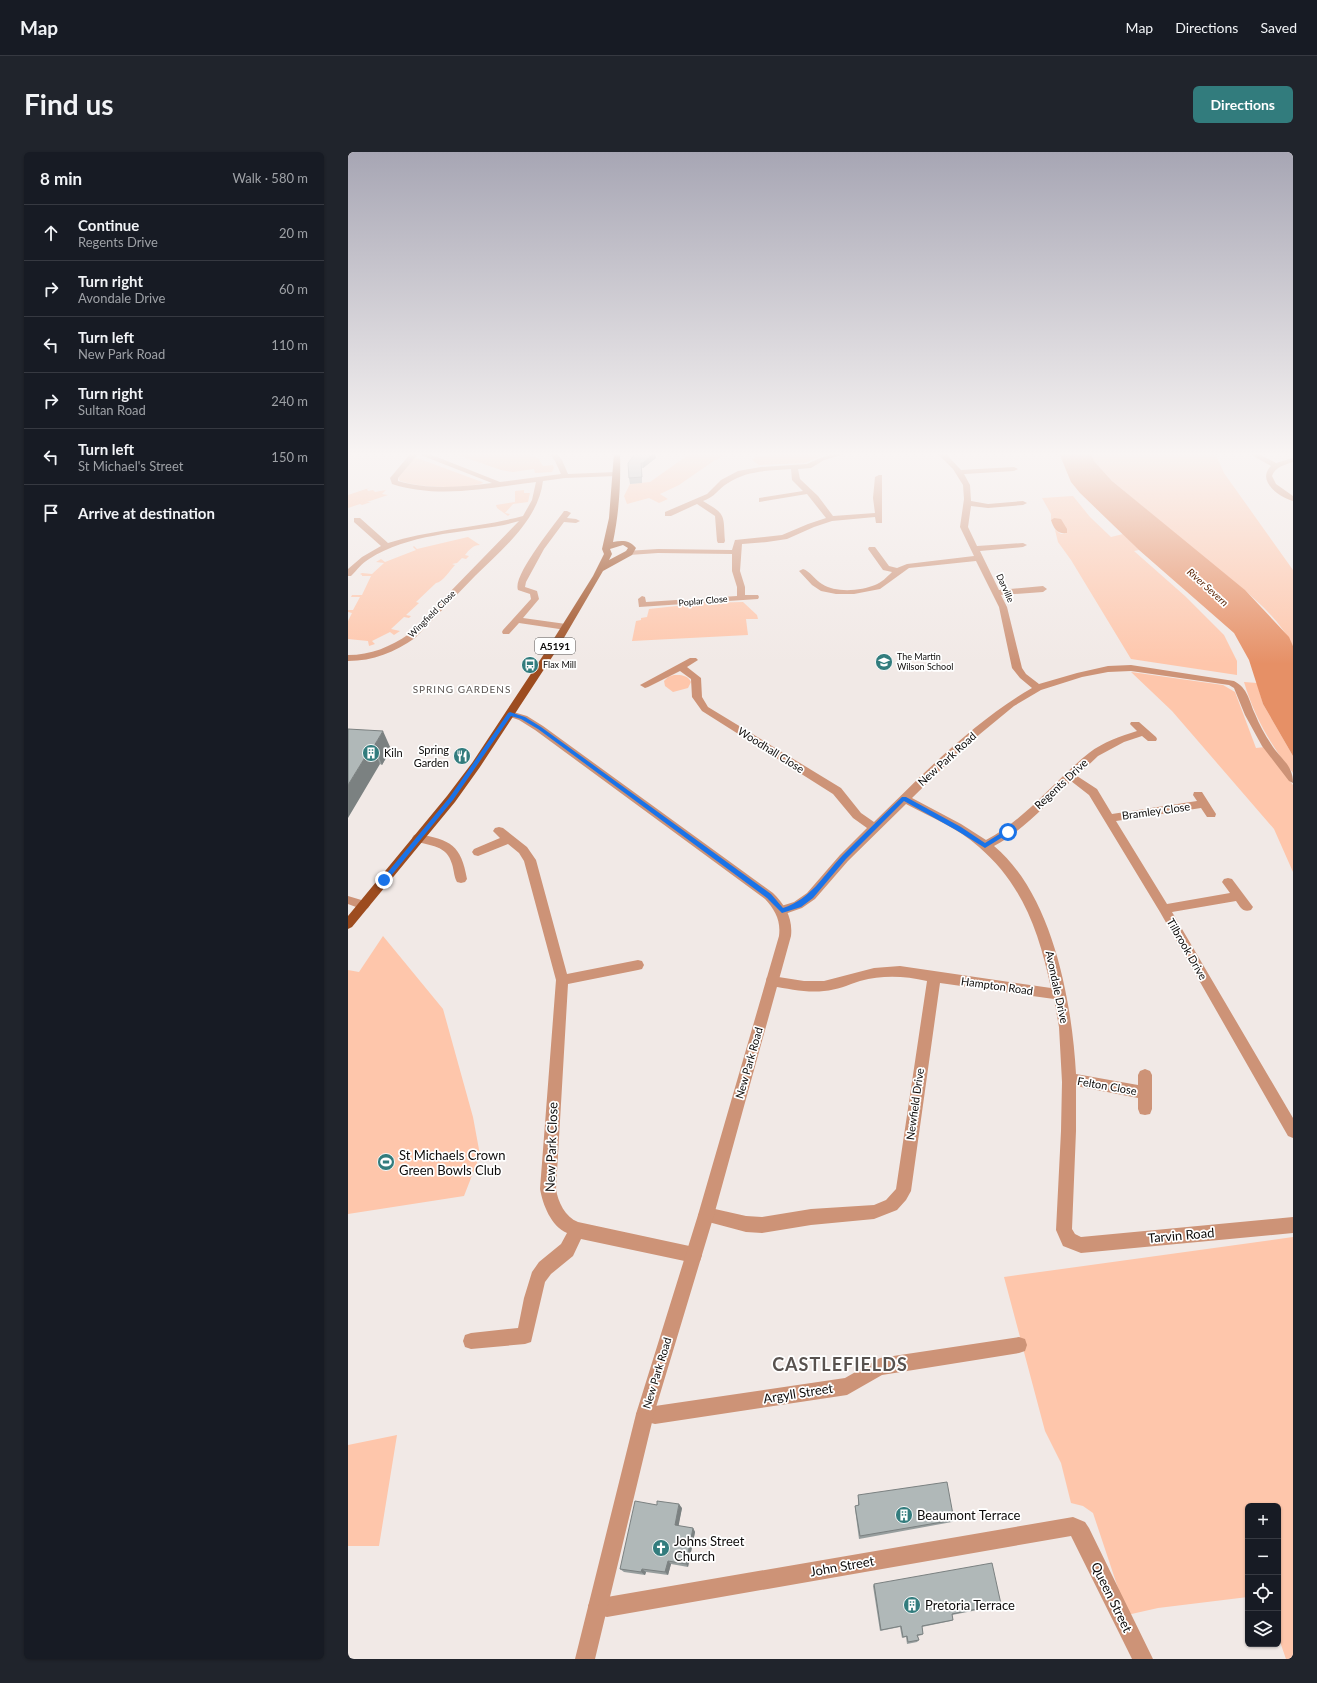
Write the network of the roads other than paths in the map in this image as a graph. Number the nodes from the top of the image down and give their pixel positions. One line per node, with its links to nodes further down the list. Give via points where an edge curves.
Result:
1 (361, 523): 15 (street)
2 (504, 523): 9 (street)
3 (518, 523): 11 (street, Wingfield Close)
4 (559, 523): 32 (street, via 540,548 520,586 536,596)
5 (612, 523): 10 (main road, A5191)
6 (720, 523): 12 (street)
7 (815, 523): 13 (street, via 784,537)
8 (964, 523): 17 (street, Darville)
9 (487, 526): 11 (street); 15 (street, via 422,537)
10 (611, 530): 18 (main road, A5191); 19 (main road)
11 (500, 538): 35 (street, Wingfield Close, via 407,639 380,653)
12 (721, 541): 13 (street); 20 (street)
13 (738, 542): 21 (street, Poplar Close)
14 (1023, 545): 17 (street)
15 (387, 547): 25 (street, via 359,562)
16 (872, 549): 24 (street, via 886,568)
17 (975, 549): 22 (street, Darville)
18 (608, 550): 19 (main road, via 612,556); 19 (main road, via 618,543); 26 (main road, A5191)
19 (626, 550): 20 (street); 26 (main road, A5191)
20 (719, 551): 21 (street)
21 (736, 552): 30 (street, Poplar Close, via 736,571 741,587)
22 (980, 558): 24 (street, via 907,566); 28 (street, Darville)
23 (803, 571): 24 (street, via 816,585 826,590 844,592 882,586)
24 (897, 571)
25 (348, 574)
26 (597, 576): 33 (main road, A5191)
27 (1043, 589): 28 (street)
28 (998, 593): 39 (street, Darville, via 1017,668)
29 (755, 597): 30 (street)
30 (741, 598): 31 (street, Poplar Close)
31 (642, 606)
32 (517, 620): 33 (street); 34 (street)
33 (566, 627): 40 (main road, A5191)
34 (506, 632)
35 (348, 658)
36 (693, 660): 37 (street)
37 (681, 667): 38 (street); 49 (street, Woodhall Close, via 696,678 696,698 705,709 837,791 857,817)
38 (645, 686)
39 (1038, 688): 43 (street, New Park Road, via 1063,679 1108,669 1132,668 1220,680 1237,686 1268,746); 45 (street, New Park Road, via 992,718)
40 (510, 714): 50 (main road, A5191, via 451,799); 60 (street, via 540,728 769,896)
41 (1135, 724): 42 (street, Regents Drive, via 1148,736 1107,746)
42 (1069, 776): 48 (street, Tilbrook Drive, via 1093,792); 51 (street, Regents Drive, via 1021,821)
43 (1293, 779)
44 (1198, 795): 46 (street, Bramley Close)
45 (904, 798): 49 (street, New Park Road); 51 (street, Avondale Drive)
46 (1204, 804): 47 (street, Bramley Close); 48 (street, Bramley Close)
47 (1211, 814)
48 (1109, 818): 59 (street, Tilbrook Drive)
49 (875, 827): 60 (street, New Park Road, via 807,899)
50 (418, 838): 53 (street, via 438,841 448,846 458,861); 57 (main road, A5191)
51 (985, 846): 66 (street, Avondale Drive, via 1004,864 1031,905 1052,959)
52 (478, 852): 64 (street, New Park Close, via 504,835 523,850 530,860)
53 (461, 879)
54 (1228, 882): 55 (street)
55 (1238, 896): 58 (street); 59 (street)
56 (348, 900): 57 (street)
57 (364, 905): 61 (main road, A5191)
58 (1247, 908)
59 (1164, 909): 71 (street, Tilbrook Drive)
60 (782, 910): 65 (street, New Park Road, via 785,936)
61 (348, 924)
62 (638, 965): 64 (street)
63 (934, 977): 65 (street, via 906,971 885,971 824,986 800,986); 66 (street, Hampton Road); 72 (street, Newfield Drive, via 903,1190 898,1199 891,1206 874,1212 810,1217 762,1225)
64 (562, 980): 74 (street, New Park Close, via 548,1189 550,1201 558,1215 568,1226)
65 (772, 981): 72 (street, New Park Road)
66 (1059, 994): 68 (street, Avondale Drive, via 1066,1031)
67 (1145, 1075): 69 (street, Felton Close)
68 (1070, 1079): 69 (street, Felton Close); 75 (street, Avondale Drive, via 1064,1230)
69 (1145, 1093): 70 (street, Felton Close)
70 (1145, 1109)
71 (1293, 1131)
72 (706, 1216): 76 (street, New Park Road)
73 (1293, 1225): 75 (street, Tarvin Road, via 1081,1245)
74 (577, 1230): 76 (street, New Park Close); 77 (street, via 567,1250 545,1268 538,1278 525,1336)
75 (1069, 1240)
76 (694, 1255): 79 (street, New Park Road)
77 (471, 1341)
78 (1019, 1345): 79 (street, Argyll Street, via 880,1367 847,1386 654,1415)
79 (645, 1414): 81 (street, New Park Road)
80 (1082, 1535): 81 (street, John Street, via 1073,1526 608,1607); 83 (street, Queen Street)
81 (598, 1606): 82 (street, New Park Road)
82 (586, 1659)
83 (1143, 1659)

